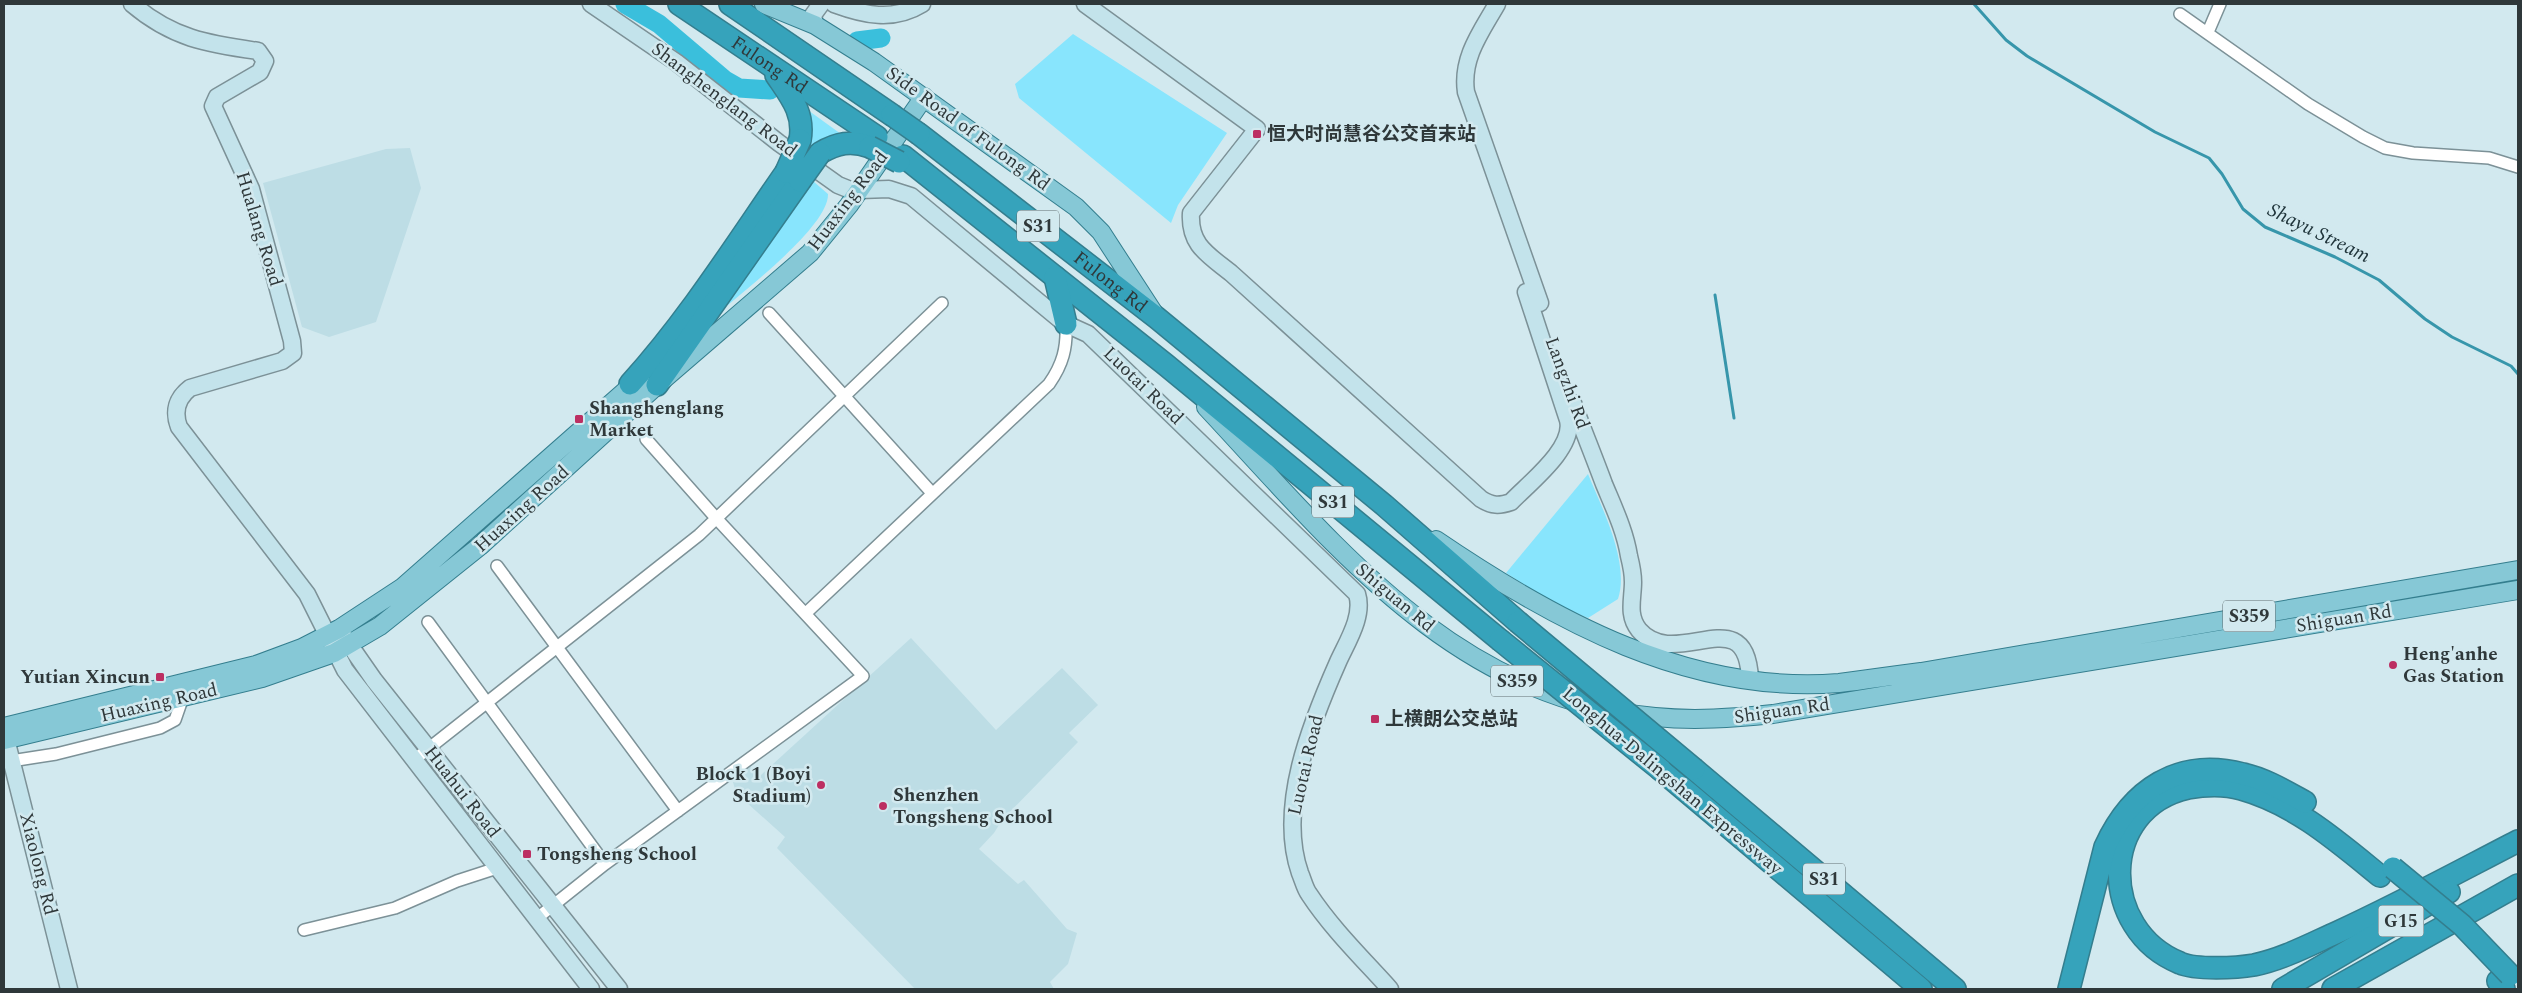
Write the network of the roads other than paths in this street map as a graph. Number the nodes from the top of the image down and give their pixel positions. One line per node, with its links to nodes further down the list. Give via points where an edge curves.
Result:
1 (132, 4): 33 (street, Hualang Road, via 164,28 211,44 258,51 265,61 260,72 217,97 213,106 250,188 294,350 282,362 201,383 186,391 179,400 176,414)
2 (591, 4): 21 (street, Shanghenglang Road, via 676,62 838,185)
3 (679, 4): 16 (highway, Fulong Rd / S31)
4 (730, 4): 26 (highway, Fulong Rd / S31, bridge, via 918,134)
5 (764, 4): 14 (main road, Side Road of Fulong Rd)
6 (792, 4): 14 (main road)
7 (821, 4): 14 (street, via 813,15)
8 (834, 4): 9 (street, via 885,16 900,14)
9 (922, 4)
10 (1085, 4): 23 (street, via 1257,129 1191,213 1194,236 1200,248 1481,499 1500,506 1511,502 1562,449 1570,433)
11 (1497, 4): 49 (street, Langzhi Rd, via 1472,45 1464,82 1466,92 1561,371 1623,531 1633,580 1632,616 1644,634 1664,642 1736,641 1746,652)
12 (2220, 4): 15 (street)
13 (2180, 14): 15 (street)
14 (815, 26): 17 (main road, Side Road of Fulong Rd)
15 (2208, 32): 19 (street, via 2308,104 2385,148 2489,158)
16 (771, 66): 18 (highway, Fulong Rd / S31); 20 (highway, bridge, via 797,108 802,128)
17 (924, 97): 21 (main road, Huaxing Road); 26 (main road, Side Road of Fulong Rd, via 1089,219 1116,252)
18 (873, 142): 20 (highway, bridge, via 842,143 820,153); 22 (highway, Fulong Rd / S31, via 926,177)
19 (2518, 167)
20 (793, 177): 28 (highway); 30 (highway, via 661,349)
21 (854, 189): 27 (street, Luotai Road, via 889,188 911,196); 28 (main road, Huaxing Road, via 802,247); 31 (main road, Huaxing Road, via 832,228 810,253)
22 (1056, 278): 27 (highway); 29 (highway, Fulong Rd / S31)
23 (1526, 292)
24 (942, 303): 32 (street)
25 (768, 313): 32 (street)
26 (1157, 318): 36 (highway, Fulong Rd / S31)
27 (1066, 324): 35 (street, via 1064,358 1049,384); 70 (street, Luotai Road, via 1080,341 1359,605 1355,624 1315,715 1293,810 1292,835 1307,893)
28 (686, 346): 30 (main road, Huaxing Road); 31 (highway)
29 (1166, 365): 43 (main road, Shiguan Rd / S359, via 1330,540 1423,624 1458,649 1536,690 1614,711 1685,719 1772,714); 71 (highway, Longhua-Dalingshan Expressway / S31, bridge, via 1660,770)
30 (630, 384): 46 (main road, Huaxing Road, via 570,442 424,569 368,612)
31 (657, 386): 48 (main road, Huaxing Road, via 450,572 411,603)
32 (844, 396): 35 (street); 37 (street)
33 (185, 436): 42 (street, Huahui Road)
34 (646, 439): 37 (street)
35 (932, 493): 44 (street)
36 (1384, 504): 49 (main road, Shiguan Rd / S359, via 1513,592 1616,643 1688,667); 72 (highway, Longhua-Dalingshan Expressway / S31, bridge, via 1518,622)
37 (716, 518): 44 (street); 47 (street)
38 (497, 566): 47 (street)
39 (2518, 570): 41 (main road, Shiguan Rd / S359)
40 (2518, 590): 43 (main road, Shiguan Rd / S359)
41 (2387, 593): 43 (main road); 49 (main road, Shiguan Rd / S359, via 1921,672 1838,683)
42 (307, 594): 46 (street, Huahui Road); 46 (street, Huahui Road, via 315,612)
43 (2390, 611)
44 (806, 613): 56 (street, via 863,676)
45 (428, 622): 51 (street)
46 (333, 633): 48 (street, Huahui Road); 52 (main road, Huaxing Road, via 256,665)
47 (558, 647): 51 (street); 56 (street)
48 (342, 649): 50 (main road, Huaxing Road, via 262,678); 53 (street, Huahui Road); 54 (street, Huahui Road, via 354,684)
49 (1750, 680)
50 (183, 697): 52 (main road, Huaxing Road); 55 (street, via 175,720 160,728 40,758)
51 (487, 703): 53 (street); 59 (street)
52 (4, 735): 55 (street, Xiaolong Rd)
53 (428, 750): 54 (street); 63 (street, Huahui Road)
54 (414, 760): 60 (street, Huahui Road)
55 (11, 761): 67 (street, Xiaolong Rd)
56 (678, 811): 59 (street)
57 (2518, 841): 61 (highway, via 2306,946 2254,965 2220,968 2181,964 2156,950 2129,919 2120,893 2118,874 2121,854 2141,815 2158,800 2198,786 2240,789 2283,805)
58 (2518, 852): 74 (highway, G15)
59 (605, 864): 63 (street)
60 (497, 868): 64 (street, Huahui Road); 65 (street, via 457,881 395,908)
61 (2386, 872): 66 (highway, via 2452,936); 73 (highway, via 2311,805 2278,787 2243,774 2215,769 2169,778 2141,795 2128,807 2115,827 2098,870)
62 (2518, 885): 75 (highway, G15)
63 (552, 905): 64 (street); 69 (street, Huahui Road)
64 (536, 919): 68 (street, Huahui Road)
65 (304, 930)
66 (2508, 982)
67 (69, 989)
68 (591, 989)
69 (619, 989)
70 (1390, 989)
71 (1921, 989)
72 (1955, 989)
73 (2069, 989)
74 (2283, 989)
75 (2333, 989)

